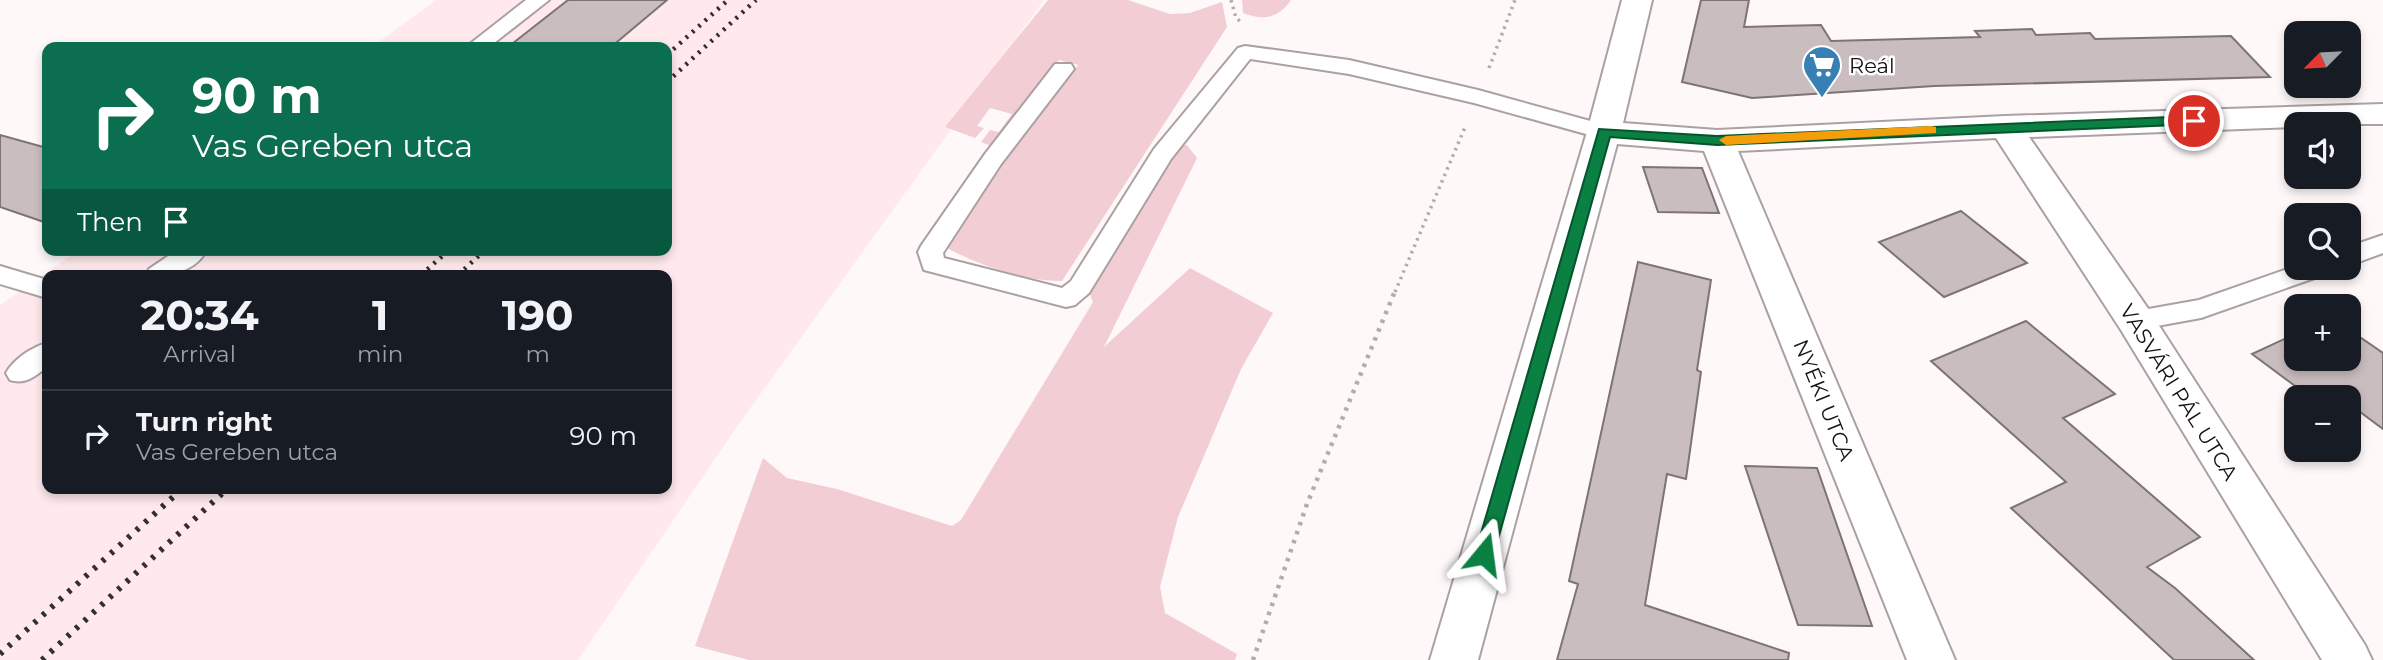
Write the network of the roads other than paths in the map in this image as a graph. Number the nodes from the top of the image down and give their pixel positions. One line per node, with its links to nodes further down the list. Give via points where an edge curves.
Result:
1 (539, 0): 3 (lane)
2 (1637, 0): 7 (street)
3 (483, 42)
4 (1063, 69): 7 (lane, via 993,159 930,252 933,264 1066,298 1080,287 1162,154 1245,52 1349,66)
5 (2383, 114): 6 (street)
6 (2005, 127): 8 (street); 16 (street, VASVÁRI PÁL UTCA)
7 (1604, 132): 8 (street); 19 (street)
8 (1717, 141): 20 (street, NYÉKI UTCA)
9 (2383, 244): 10 (lane)
10 (2361, 252)
11 (185, 256): 12 (lane)
12 (165, 270)
13 (0, 275): 15 (lane)
14 (2284, 280): 16 (lane, via 2201,309)
15 (42, 288)
16 (2135, 320): 21 (street, VASVÁRI PÁL UTCA)
17 (42, 357): 18 (lane)
18 (20, 373)
19 (1454, 660)
20 (1931, 660)
21 (2348, 660)

